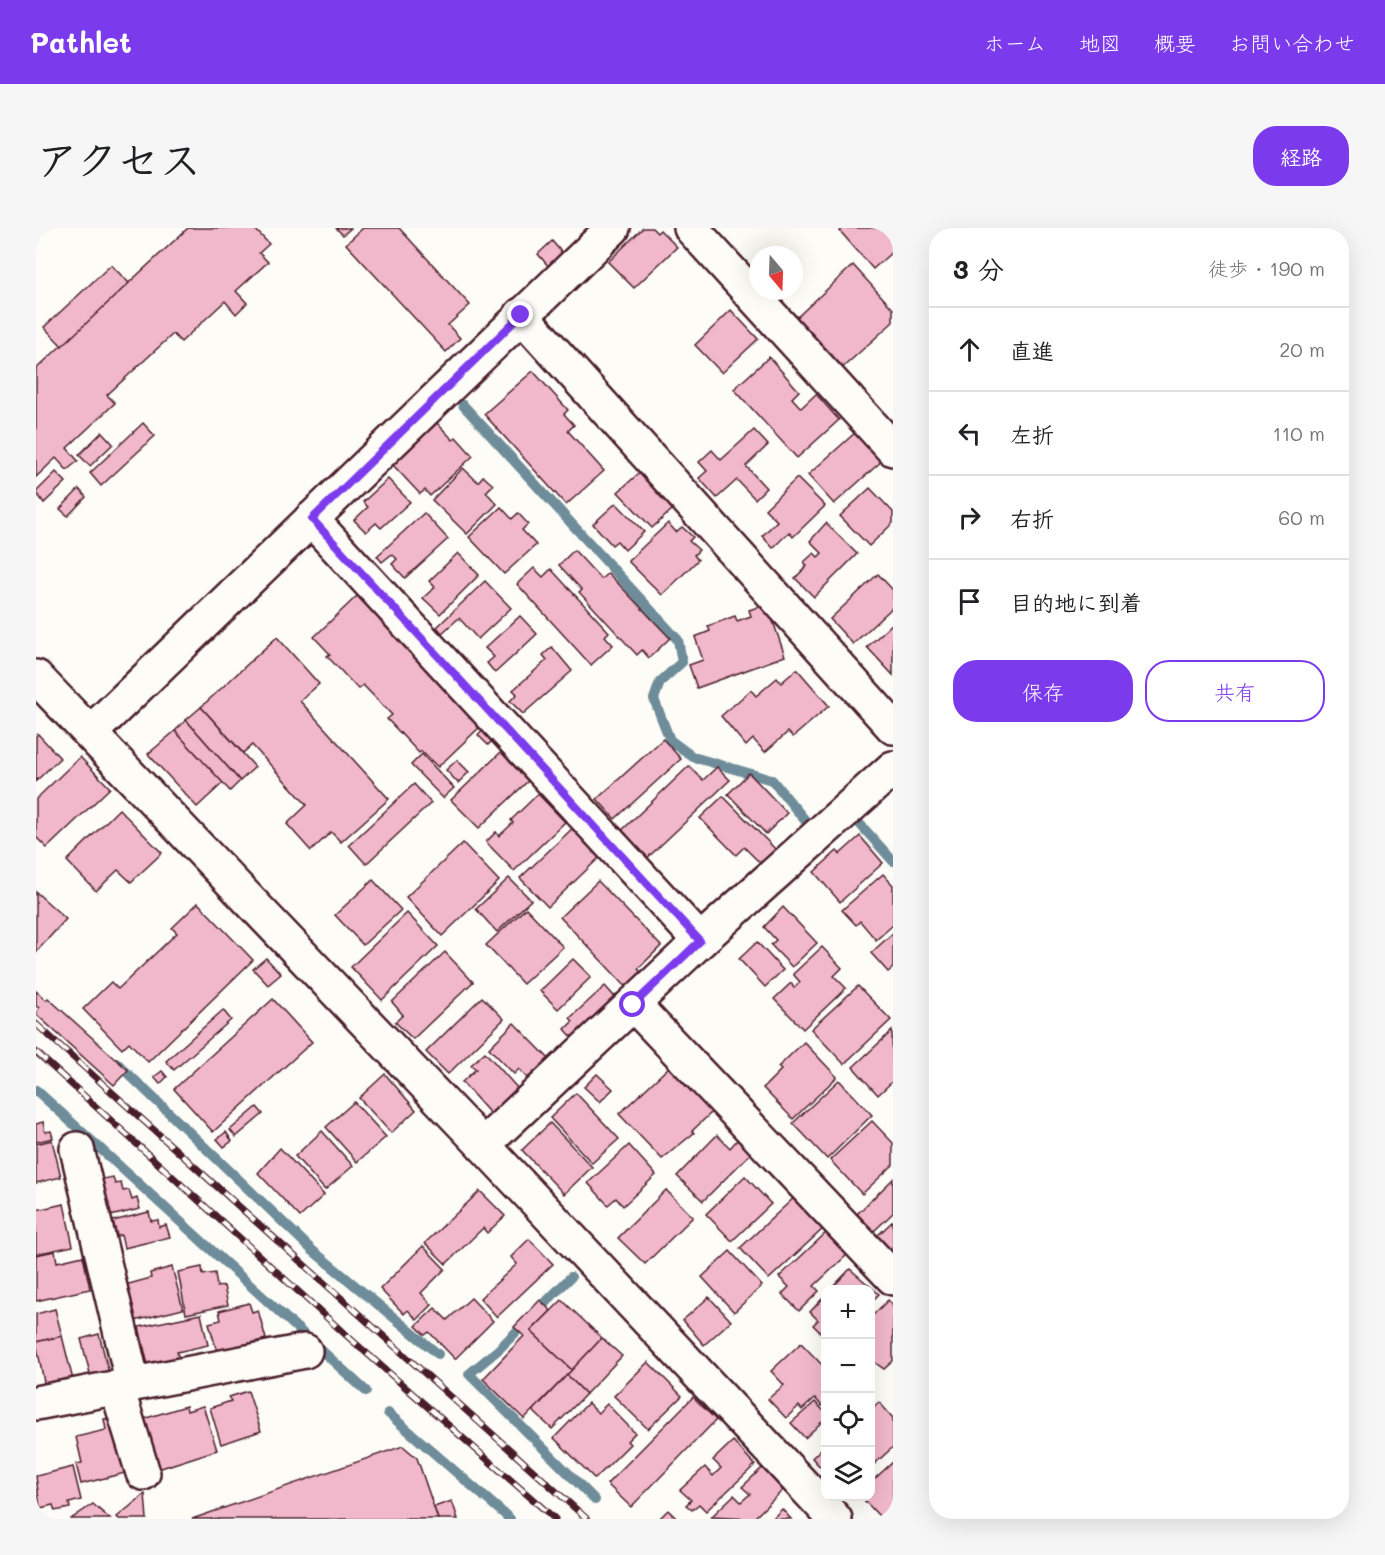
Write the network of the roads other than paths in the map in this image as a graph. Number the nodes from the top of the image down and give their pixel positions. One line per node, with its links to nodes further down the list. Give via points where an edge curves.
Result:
1 (613, 228): 3 (street)
2 (691, 228): 4 (street)
3 (521, 315): 5 (street); 7 (street)
4 (893, 448)
5 (312, 519): 8 (street); 10 (street)
6 (36, 677): 8 (street)
7 (893, 727)
8 (90, 734): 12 (street)
9 (893, 768): 10 (street)
10 (700, 941): 11 (street)
11 (633, 1005): 12 (street); 14 (street)
12 (483, 1145): 19 (street)
13 (77, 1149): 16 (street)
14 (893, 1278)
15 (305, 1350): 16 (street)
16 (125, 1386): 17 (street); 18 (street)
17 (36, 1403)
18 (143, 1473)
19 (835, 1519)

